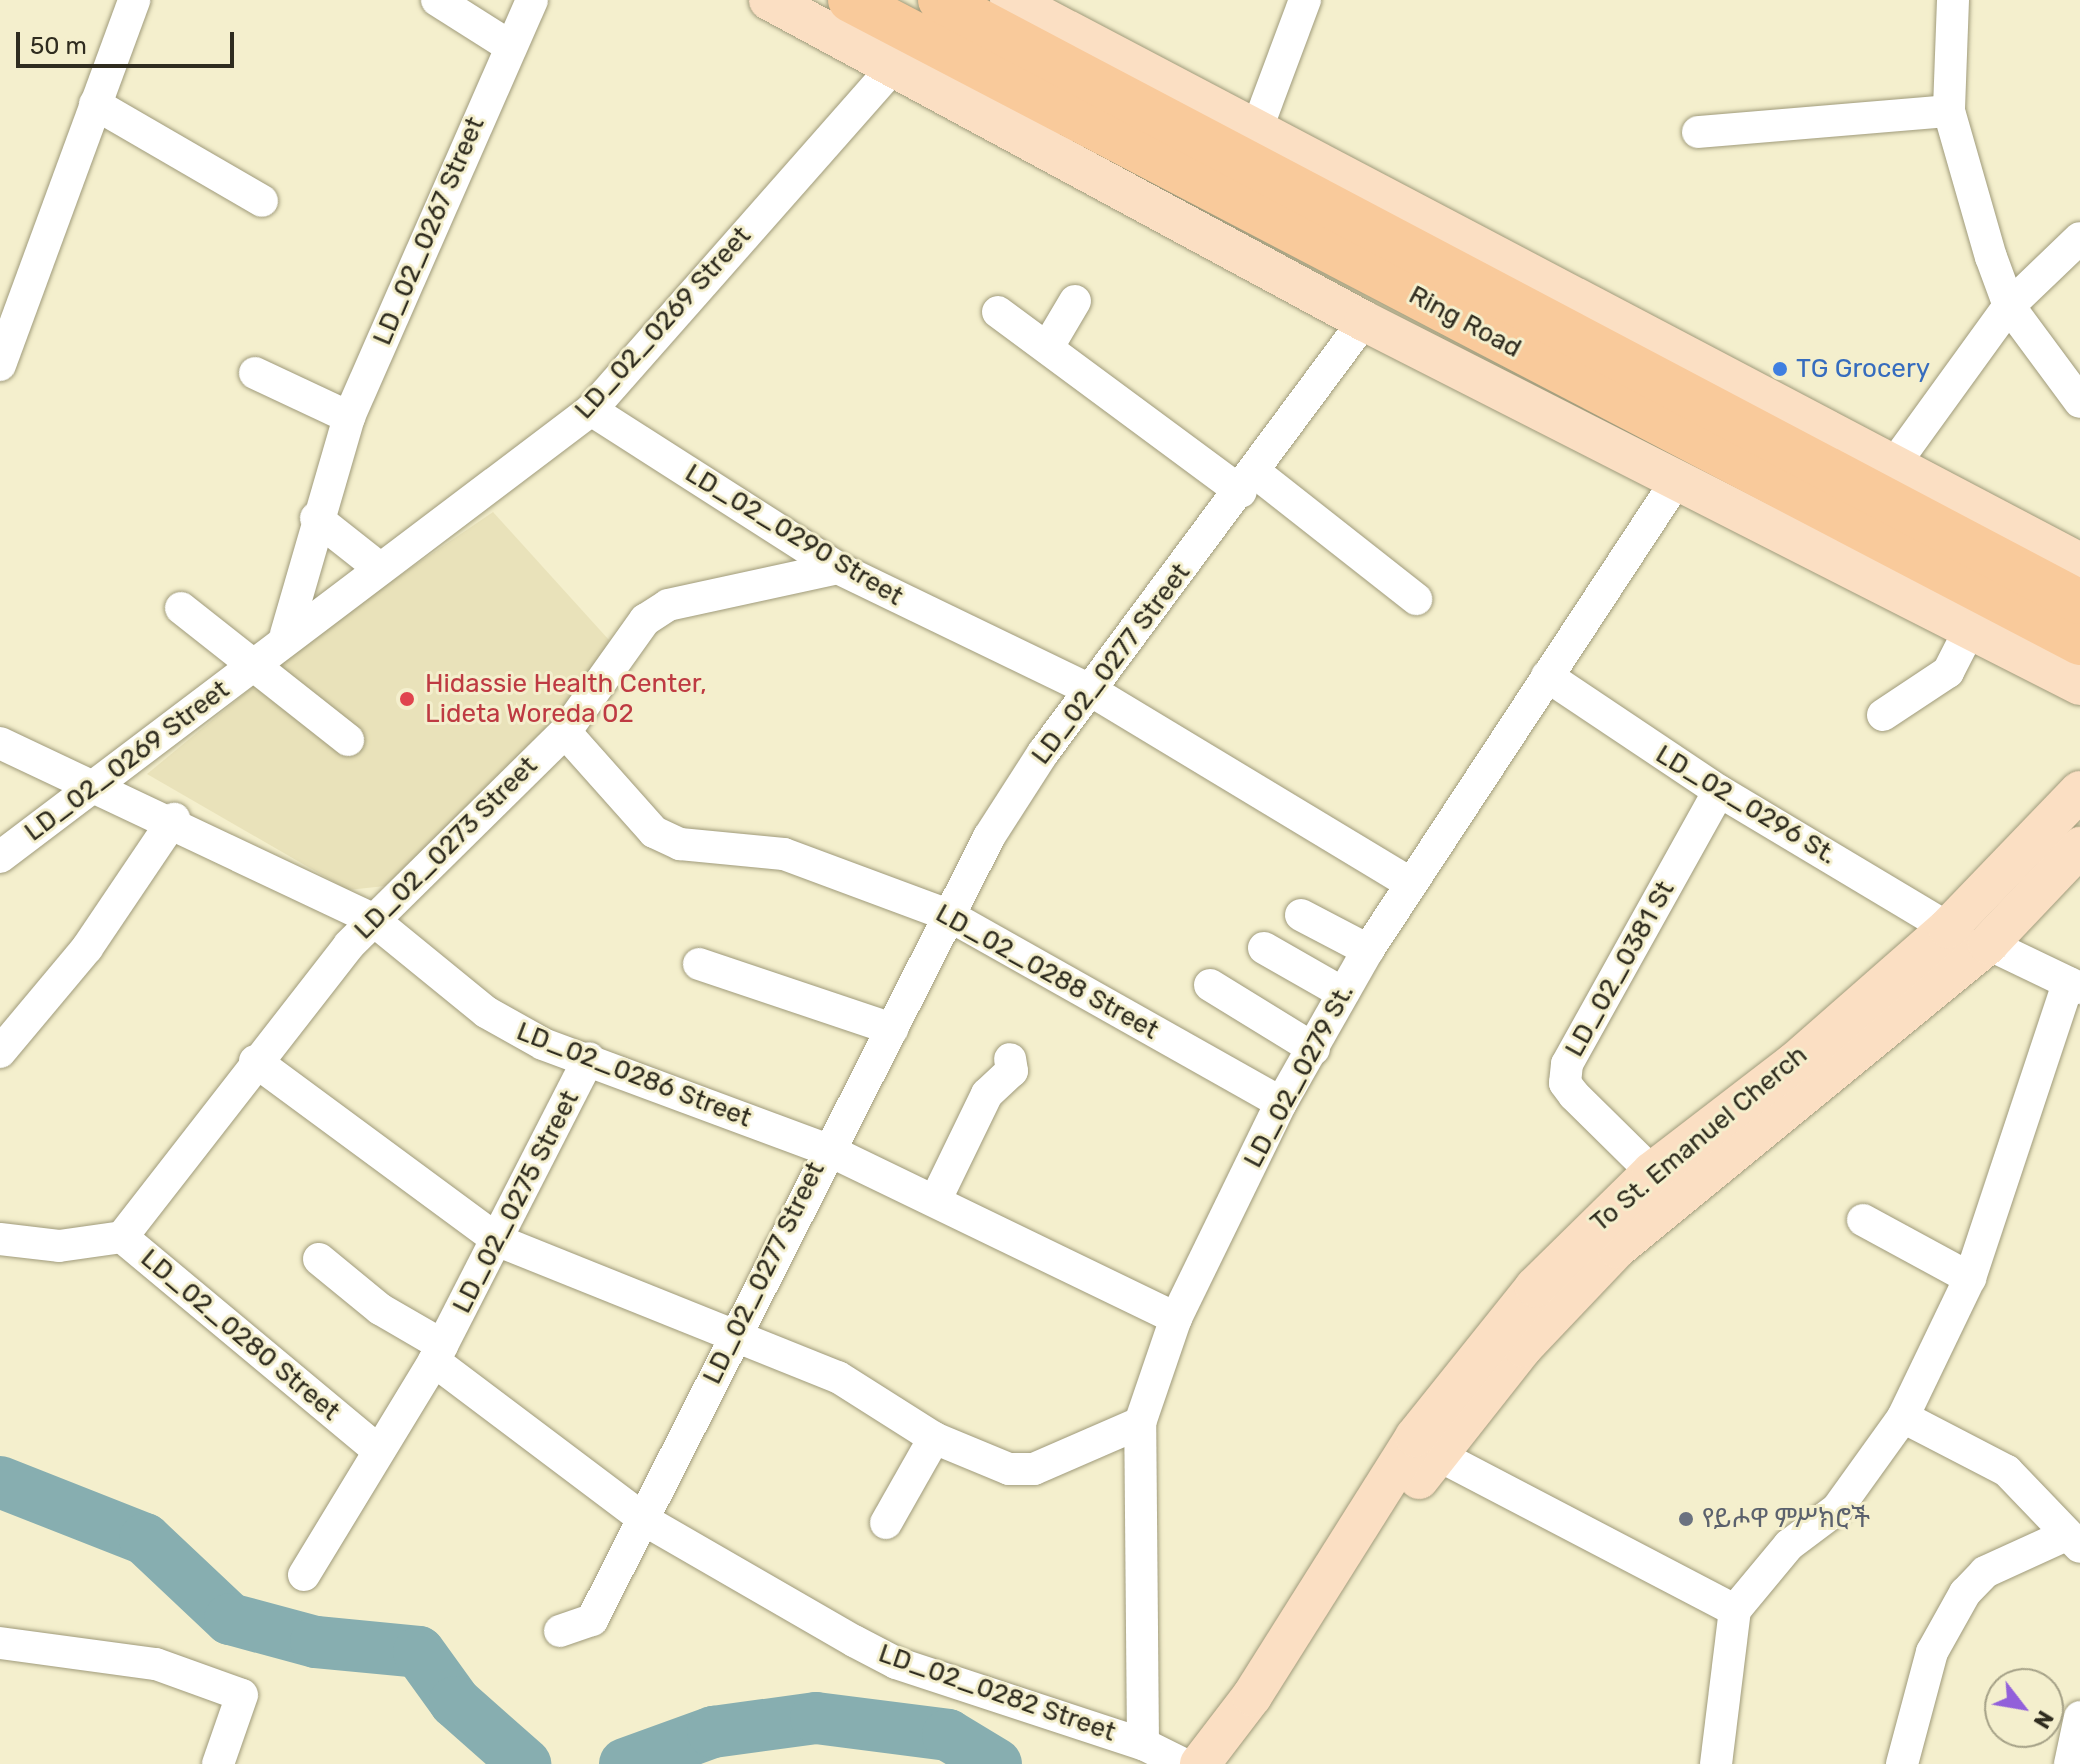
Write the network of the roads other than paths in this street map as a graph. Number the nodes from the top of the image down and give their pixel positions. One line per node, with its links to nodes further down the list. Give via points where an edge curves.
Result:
1 (134, 0): 12 (street)
2 (437, 0): 10 (street)
3 (532, 0): 10 (street, LD_02_0267 Street)
4 (769, 0): 11 (main road)
5 (850, 0): 41 (highway, Ring Road)
6 (940, 0): 37 (highway, Ring Road)
7 (1010, 0): 14 (main road)
8 (1305, 0): 14 (street)
9 (1953, 0): 13 (street)
10 (508, 45): 28 (street, LD_02_0267 Street)
11 (893, 68): 22 (main road); 27 (street, LD_02_0269 Street)
12 (95, 104): 16 (street); 19 (street)
13 (1949, 111): 15 (street); 20 (street)
14 (1256, 131): 29 (main road)
15 (1698, 132)
16 (262, 201)
17 (2080, 238): 20 (street)
18 (1075, 301): 23 (street)
19 (8, 303): 24 (street)
20 (2009, 306): 26 (street); 29 (street)
21 (998, 312): 23 (street)
22 (1364, 321): 30 (street, LD_02_0277 Street); 31 (main road)
23 (1049, 345): 30 (street)
24 (0, 365)
25 (255, 373): 28 (street)
26 (2080, 402)
27 (591, 410): 34 (street, LD_02_0269 Street); 35 (street, LD_02_0290 Street)
28 (349, 417): 32 (street, LD_02_0267 Street)
29 (1893, 466): 33 (main road)
30 (1248, 482): 36 (street); 45 (street, LD_02_0277 Street)
31 (1675, 483): 39 (main road); 43 (street, LD_02_0279 St.)
32 (316, 518): 34 (street); 40 (street, LD_02_0267 Street)
33 (2080, 563)
34 (378, 567): 40 (street, LD_02_0269 Street)
35 (838, 568): 45 (street, LD_02_0290 Street); 47 (street, LD_02_0273 Street, via 668,605 645,620 601,672)
36 (1416, 599)
37 (2080, 602)
38 (181, 608): 42 (street, LD_02_0269 Street)
39 (1970, 629): 44 (main road); 46 (street, via 1948,672)
40 (286, 634): 42 (street, LD_02_0269 Street)
41 (2080, 643)
42 (253, 666): 48 (street); 50 (street, LD_02_0269 Street)
43 (1547, 676): 51 (street, LD_02_0296 St.); 56 (street, LD_02_0279 St.)
44 (2080, 685)
45 (1090, 690): 56 (street, LD_02_0290 Street); 57 (street, LD_02_0277 Street, via 989,837)
46 (1883, 715)
47 (565, 732): 57 (street, LD_02_0288 Street, via 654,832 680,844 784,854); 59 (street, LD_02_0273 Street)
48 (348, 740)
49 (0, 743): 50 (street, LD_02_0286 Street)
50 (97, 785): 53 (street, LD_02_0286 Street); 55 (street, LD_02_0269 Street)
51 (1719, 791): 60 (street, LD_02_0296 St.); 76 (street, LD_02_0381 St, via 1567,1064 1565,1083 1574,1095)
52 (2080, 791): 60 (main road, To St. Emanuel Cherch)
53 (174, 819): 59 (street, LD_02_0286 Street); 70 (street, via 87,948)
54 (2080, 847): 61 (main road, To St. Emanuel Cherch)
55 (0, 857)
56 (1410, 883): 63 (street, LD_02_0279 St.)
57 (948, 915): 68 (street, LD_02_0277 Street); 74 (street, LD_02_0288 Street)
58 (1301, 915): 63 (street)
59 (372, 919): 71 (street, LD_02_0286 Street, via 486,1012 543,1044); 73 (street, LD_02_0273 Street)
60 (1948, 928): 76 (main road, To St. Emanuel Cherch, via 1795,1062)
61 (1988, 944): 66 (street); 91 (main road, To St. Emanuel Cherch, via 1617,1248)
62 (1264, 948): 67 (street)
63 (1368, 950): 67 (street, LD_02_0279 St.)
64 (699, 964): 68 (street)
65 (1210, 985): 69 (street)
66 (2074, 986): 83 (street)
67 (1343, 993): 69 (street, LD_02_0279 St.)
68 (892, 1029): 75 (street, LD_02_0277 Street)
69 (1314, 1049): 74 (street, LD_02_0279 St.)
70 (0, 1052)
71 (589, 1058): 75 (street, LD_02_0286 Street); 81 (street, LD_02_0275 Street)
72 (1010, 1059): 77 (street, via 1012,1071 987,1094)
73 (255, 1061): 79 (street, LD_02_0273 Street); 81 (street)
74 (1281, 1103): 84 (street, LD_02_0279 St.)
75 (826, 1149): 77 (street, LD_02_0286 Street); 85 (street, LD_02_0277 Street)
76 (1652, 1172): 103 (main road, To St. Emanuel Cherch, via 1535,1287 1434,1412)
77 (936, 1199): 84 (street, LD_02_0286 Street)
78 (1863, 1220): 83 (street)
79 (122, 1237): 80 (street, LD_02_0280 Street, via 59,1246); 90 (street, LD_02_0280 Street)
80 (0, 1239)
81 (499, 1241): 85 (street); 86 (street, LD_02_0275 Street)
82 (319, 1259): 86 (street, LD_02_0275 Street)
83 (1970, 1278): 87 (street)
84 (1176, 1318): 88 (street, LD_02_0279 St.)
85 (733, 1331): 89 (street, via 838,1377); 92 (street, LD_02_0277 Street)
86 (438, 1353): 90 (street, LD_02_0275 Street); 92 (street, LD_02_0282 Street)
87 (1903, 1417): 94 (street, via 2007,1471); 96 (street, via 1837,1509 1789,1545)
88 (1140, 1423): 89 (street, via 1034,1469 1009,1469); 100 (street, LD_02_0279 St.)
89 (934, 1438): 93 (street)
90 (379, 1451): 95 (street, LD_02_0275 Street)
91 (1436, 1454): 96 (street); 104 (main road, To St. Emanuel Cherch, via 1284,1697)
92 (646, 1521): 97 (street, via 592,1620); 100 (street, LD_02_0282 Street, via 896,1663)
93 (886, 1523)
94 (2072, 1542): 106 (street, via 1985,1572 1965,1593 1932,1652)
95 (304, 1575)
96 (1735, 1610): 105 (street)
97 (560, 1631)
98 (0, 1643): 101 (street, via 156,1664 242,1695)
99 (2080, 1717): 107 (street)
100 (1143, 1744): 102 (street, LD_02_0282 Street)
101 (218, 1764)
102 (1183, 1764)
103 (1200, 1764)
104 (1234, 1764)
105 (1716, 1764)
106 (1902, 1764)
107 (2070, 1764)

